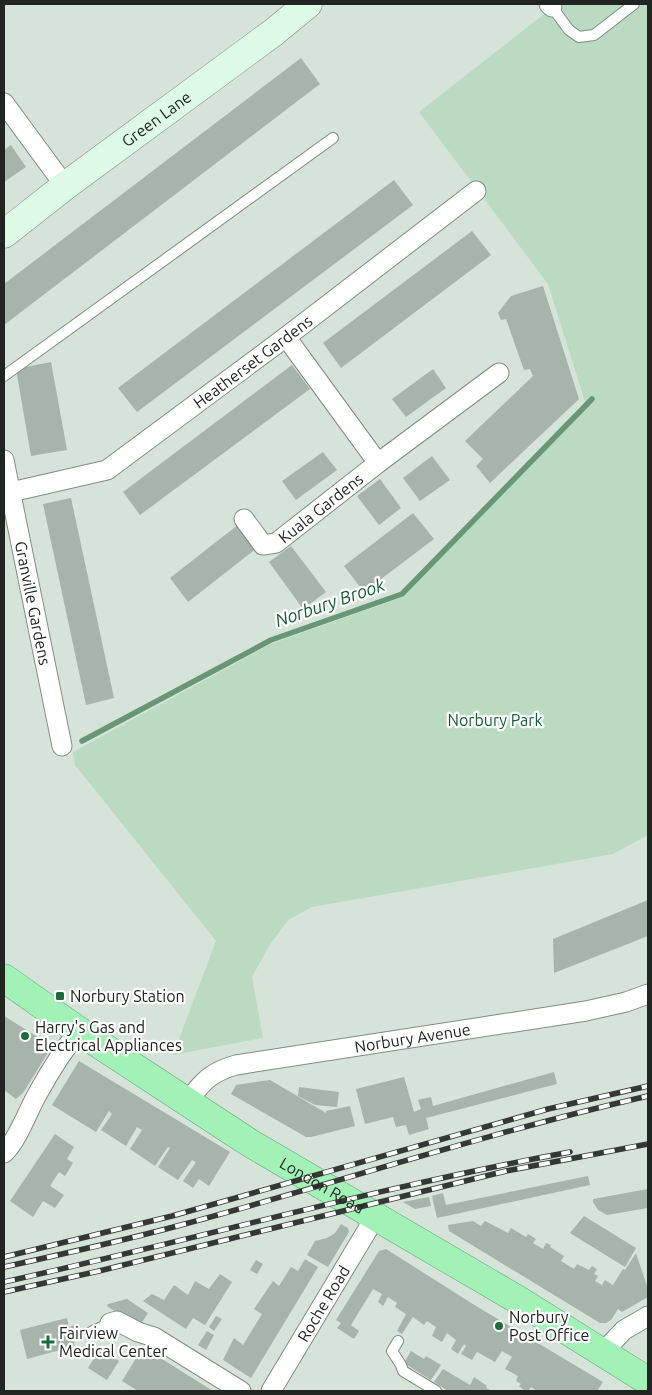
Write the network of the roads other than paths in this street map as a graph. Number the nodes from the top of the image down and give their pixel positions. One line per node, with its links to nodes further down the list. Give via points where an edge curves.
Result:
1 (308, 4): 6 (main road, Green Lane)
2 (634, 4): 3 (lane, via 594,35 579,37 568,30)
3 (550, 6)
4 (4, 103): 6 (street)
5 (333, 138): 11 (lane)
6 (65, 186): 8 (main road, Green Lane)
7 (476, 191): 9 (street, Heatherset Gardens)
8 (4, 234)
9 (286, 337): 13 (street, Kuala Gardens); 14 (street, Heatherset Gardens, via 107,470)
10 (499, 373): 13 (street, Kuala Gardens)
11 (4, 376)
12 (4, 460): 14 (street, Granville Gardens)
13 (378, 463): 15 (street, Kuala Gardens, via 276,542 263,545)
14 (11, 492): 16 (street, Granville Gardens)
15 (244, 519)
16 (62, 746)
17 (4, 978): 19 (highway, London Road)
18 (648, 994): 20 (street, Norbury Avenue, via 586,1010 236,1065 221,1069 205,1080)
19 (79, 1031): 20 (highway, London Road); 21 (street, via 66,1047)
20 (188, 1101): 22 (highway, London Road, via 250,1143)
21 (4, 1154)
22 (372, 1213): 27 (highway, London Road); 30 (street, Roche Road, via 368,1229)
23 (648, 1316): 27 (street, via 624,1330)
24 (110, 1323): 25 (lane); 29 (street, via 117,1321 154,1337)
25 (91, 1332)
26 (398, 1341): 31 (lane, via 392,1351 403,1371)
27 (603, 1352): 28 (highway, London Road)
28 (648, 1382)
29 (241, 1391)
30 (271, 1391)
31 (436, 1391)

